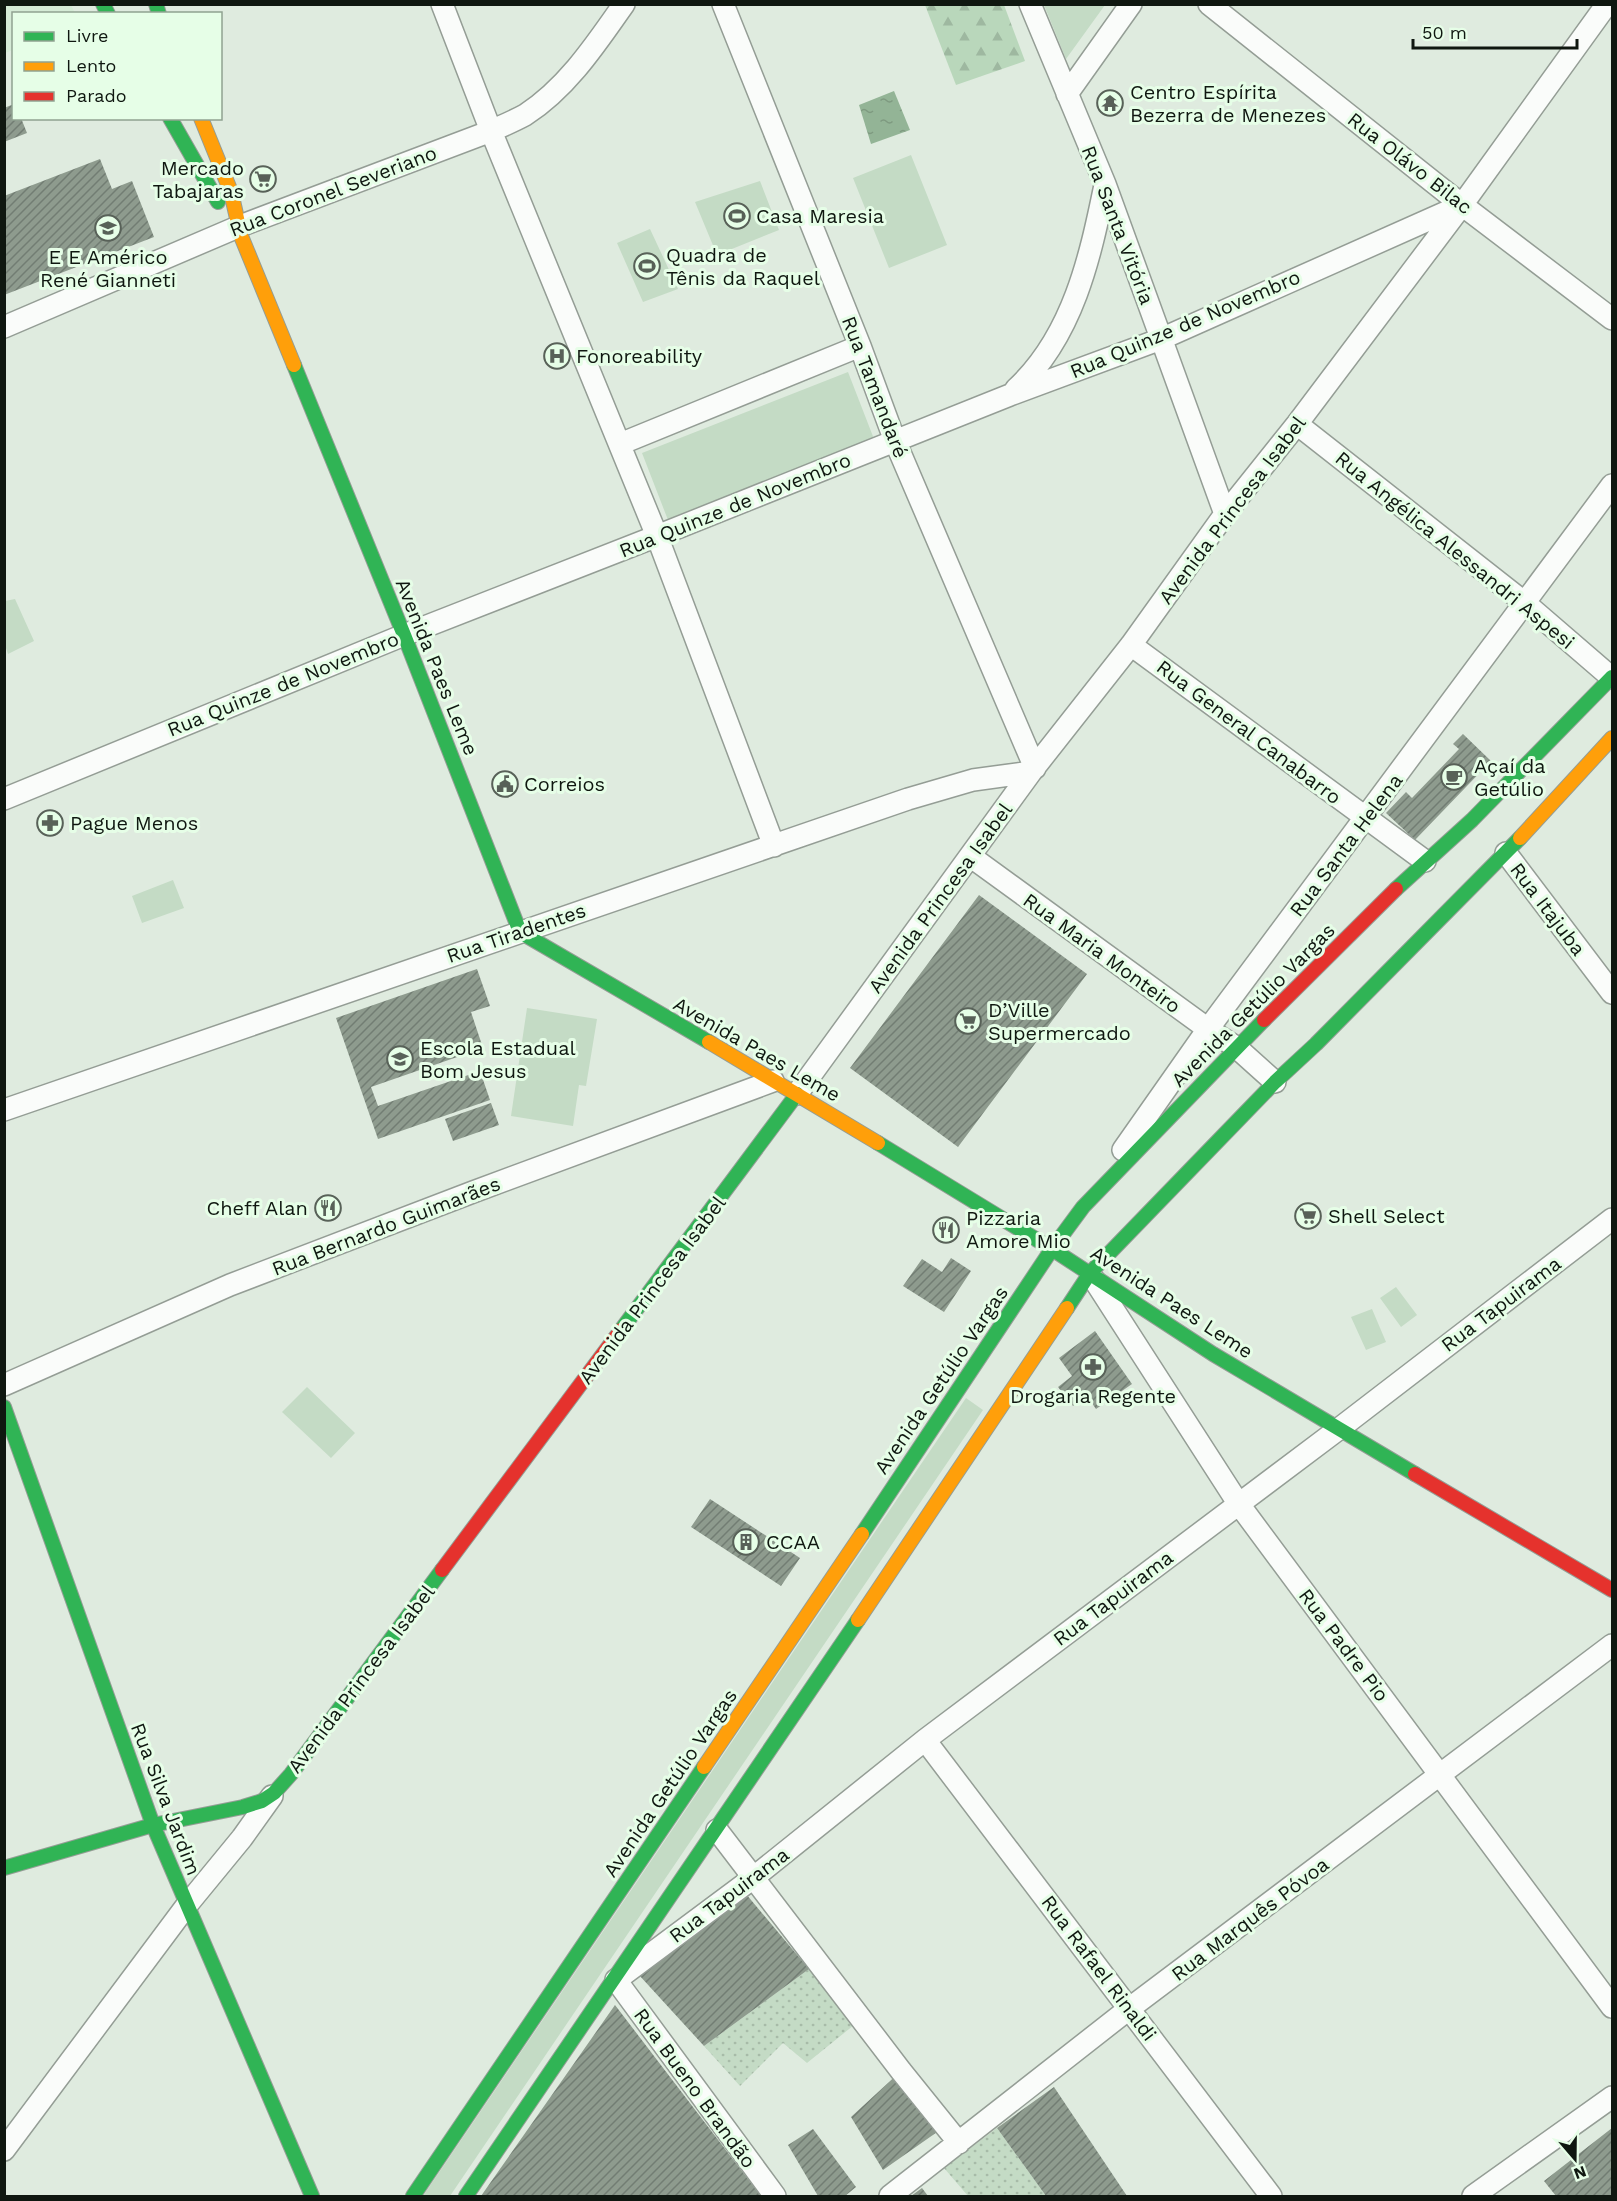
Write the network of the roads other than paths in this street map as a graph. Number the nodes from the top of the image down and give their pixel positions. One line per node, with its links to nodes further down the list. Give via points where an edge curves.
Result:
1 (442, 4): 11 (street)
2 (624, 4): 11 (street, Rua Coronel Severiano, via 597,44 555,92 525,115)
3 (723, 4): 18 (street, Rua Tamandaré)
4 (1030, 4): 8 (street, Rua Santa Vitória)
5 (1131, 4): 8 (street)
6 (1209, 4): 13 (street, Rua Olávo Bilac)
7 (1608, 4): 13 (street, Avenida Princesa Isabel)
8 (1067, 94): 12 (street, Rua Santa Vitória)
9 (171, 120): 14 (street)
10 (202, 120): 14 (street, via 222,171)
11 (491, 131): 14 (street, Rua Coronel Severiano); 22 (street)
12 (1105, 184): 17 (street, Rua Santa Vitória); 19 (street, via 1081,285 1063,325 1035,371)
13 (1462, 205): 15 (street, Rua Olávo Bilac); 17 (street, Rua Quinze de Novembro); 20 (street, Avenida Princesa Isabel)
14 (238, 230): 16 (street, Rua Coronel Severiano); 27 (street, Avenida Paes Leme)
15 (1612, 319)
16 (4, 327)
17 (1161, 339): 19 (street, Rua Quinze de Novembro); 24 (street, Rua Santa Vitória)
18 (860, 346): 21 (street, Rua Tamandaré); 22 (street)
19 (1010, 395): 21 (street, Rua Quinze de Novembro)
20 (1297, 424): 24 (street, Avenida Princesa Isabel); 26 (street, Rua Angélica Alessandri Aspesi)
21 (896, 441): 25 (street, Rua Quinze de Novembro); 34 (street, Rua Tamandaré)
22 (620, 444): 25 (street)
23 (1612, 485): 26 (street, Rua Santa Helena)
24 (1225, 514): 28 (street, Avenida Princesa Isabel)
25 (657, 536): 27 (street, Rua Quinze de Novembro); 38 (street)
26 (1525, 603): 29 (street, Rua Angélica Alessandri Aspesi); 37 (street, Rua Santa Helena)
27 (404, 635): 36 (street, Rua Quinze de Novembro); 42 (street, Avenida Paes Leme)
28 (1131, 645): 34 (street, Avenida Princesa Isabel); 37 (street, Rua General Canabarro)
29 (1612, 678): 31 (street, Avenida Getúlio Vargas)
30 (1612, 738): 33 (street)
31 (1550, 740): 35 (street); 41 (street, Avenida Getúlio Vargas, via 1472,820)
32 (1612, 756): 33 (street)
33 (1585, 768): 39 (street, via 1548,796)
34 (1033, 770): 38 (street, Rua Tiradentes, via 973,780 908,799); 40 (street, Avenida Princesa Isabel)
35 (1539, 774)
36 (4, 799)
37 (1366, 818): 41 (street, Rua General Canabarro); 44 (street, Rua Santa Helena)
38 (774, 846): 42 (street, Rua Tiradentes)
39 (1506, 853): 43 (street, Rua Itajuba); 47 (street)
40 (970, 856): 44 (street, Rua Maria Monteiro); 48 (street, Avenida Princesa Isabel)
41 (1425, 861): 45 (street, Avenida Getúlio Vargas)
42 (520, 932): 46 (street, Avenida Paes Leme); 49 (street, Rua Tiradentes)
43 (1612, 993)
44 (1208, 1029): 45 (street, Rua Maria Monteiro); 50 (street, Rua Santa Helena)
45 (1236, 1047): 47 (street, Rua Maria Monteiro); 50 (street, Avenida Getúlio Vargas)
46 (773, 1081): 48 (street, Avenida Paes Leme); 54 (street, Rua Bernardo Guimarães, via 230,1285)
47 (1275, 1082): 53 (street)
48 (797, 1094): 52 (street, Avenida Paes Leme); 70 (street, Avenida Princesa Isabel)
49 (4, 1110)
50 (1083, 1207): 52 (street, Avenida Getúlio Vargas)
51 (1612, 1219): 56 (street, Rua Tapuirama)
52 (1052, 1249): 53 (street, Avenida Paes Leme); 58 (street, Avenida Getúlio Vargas)
53 (1090, 1273): 56 (street, Avenida Paes Leme, via 1213,1354); 57 (street, Rua Padre Pio); 59 (street)
54 (4, 1385)
55 (4, 1407): 71 (street, Rua Silva Jardim)
56 (1340, 1428): 57 (street, Rua Tapuirama); 60 (street, Avenida Paes Leme)
57 (1238, 1503): 68 (street, Rua Tapuirama); 69 (street, Rua Padre Pio)
58 (849, 1553): 61 (street, via 840,1576); 66 (street, Avenida Getúlio Vargas)
59 (883, 1581): 62 (street, via 866,1597); 67 (street)
60 (1612, 1590)
61 (841, 1592)
62 (859, 1598)
63 (1611, 1650): 69 (street, Rua Marquês Póvoa)
64 (797, 1656): 66 (street, via 788,1656)
65 (809, 1672): 67 (street, via 810,1684)
66 (765, 1677): 83 (street, Avenida Getúlio Vargas)
67 (802, 1705): 72 (street)
68 (925, 1740): 74 (street, Rua Tapuirama); 78 (street, Rua Rafael Rinaldi)
69 (1442, 1776): 77 (street, Rua Padre Pio); 78 (street, Rua Marquês Póvoa)
70 (274, 1793): 71 (street, Avenida Princesa Isabel, via 243,1807); 75 (street, Avenida Princesa Isabel)
71 (153, 1825): 73 (street, Avenida Princesa Isabel); 75 (street, Rua Silva Jardim)
72 (717, 1830): 74 (street); 76 (street)
73 (4, 1868)
74 (753, 1878): 76 (street, Rua Tapuirama); 80 (street)
75 (187, 1905): 81 (street, Avenida Princesa Isabel); 82 (street, Rua Silva Jardim)
76 (616, 1980): 84 (street); 85 (street, Rua Bueno Brandão)
77 (1612, 2007)
78 (1130, 2008): 80 (street, Rua Marquês Póvoa); 87 (street, Rua Rafael Rinaldi)
79 (1612, 2097): 88 (street)
80 (959, 2143): 86 (street, Rua Marquês Póvoa)
81 (4, 2150)
82 (312, 2196)
83 (413, 2196)
84 (466, 2196)
85 (775, 2196)
86 (890, 2196)
87 (1271, 2196)
88 (1473, 2196)

